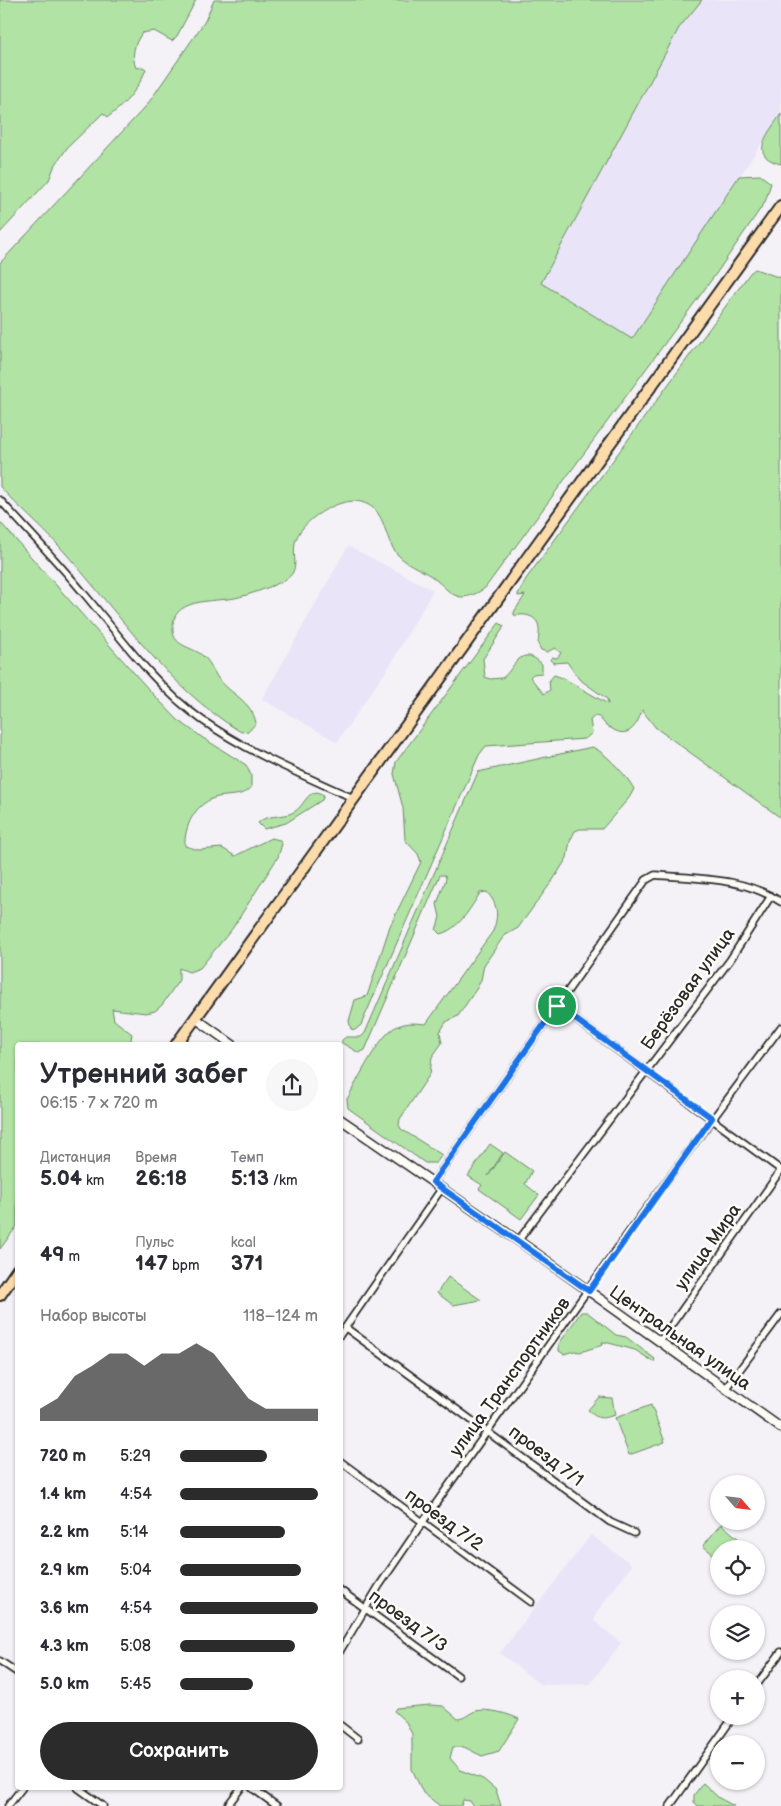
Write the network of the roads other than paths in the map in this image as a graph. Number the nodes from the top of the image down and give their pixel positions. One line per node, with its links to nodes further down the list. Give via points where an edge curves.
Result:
1 (781, 206): 3 (highway)
2 (0, 500): 3 (street, via 176,699 229,736)
3 (353, 798): 7 (highway)
4 (771, 896): 5 (street); 6 (street, via 744,884 650,877); 11 (street, Берёзовая улица, via 730,960)
5 (781, 902)
6 (557, 1006): 11 (street); 15 (street)
7 (195, 1018): 9 (highway); 10 (street)
8 (781, 1027): 12 (street, улица Транспортников)
9 (178, 1042)
10 (230, 1042)
11 (646, 1071): 12 (street); 17 (street, Берёзовая улица)
12 (712, 1118): 14 (street); 19 (street, улица Транспортников)
13 (343, 1121): 15 (street, Центральная улица)
14 (781, 1170): 24 (street, улица Мира)
15 (433, 1182): 16 (street, Центральная улица)
16 (442, 1188): 17 (street, Центральная улица); 22 (street)
17 (518, 1241): 19 (street, Центральная улица)
18 (15, 1273): 20 (highway)
19 (589, 1291): 24 (street, Центральная улица); 27 (street, улица Транспортников)
20 (0, 1294)
21 (781, 1314): 25 (street)
22 (346, 1328): 23 (street); 27 (street, проезд 7/1)
23 (343, 1332)
24 (660, 1341): 25 (street, Центральная улица)
25 (726, 1388): 26 (street, Центральная улица)
26 (781, 1428)
27 (489, 1432): 29 (street, улица Транспортников); 30 (street, проезд 7/1, via 610,1522)
28 (343, 1463): 29 (street, проезд 7/2)
29 (422, 1523): 32 (street, проезд 7/2); 33 (street, улица Транспортников)
30 (634, 1534)
31 (343, 1592): 33 (street, проезд 7/3)
32 (531, 1602)
33 (365, 1608): 34 (street, улица Транспортников); 39 (street, проезд 7/3)
34 (343, 1646)
35 (781, 1652): 38 (street)
36 (0, 1661): 37 (street)
37 (15, 1671)
38 (765, 1674)
39 (458, 1676)
40 (728, 1725): 51 (street)
41 (343, 1727): 42 (street)
42 (358, 1738)
43 (20, 1790): 47 (street)
44 (81, 1790): 48 (street)
45 (239, 1790): 49 (street)
46 (255, 1790): 50 (street)
47 (8, 1806)
48 (103, 1806)
49 (227, 1806)
50 (277, 1806)
51 (670, 1806)

